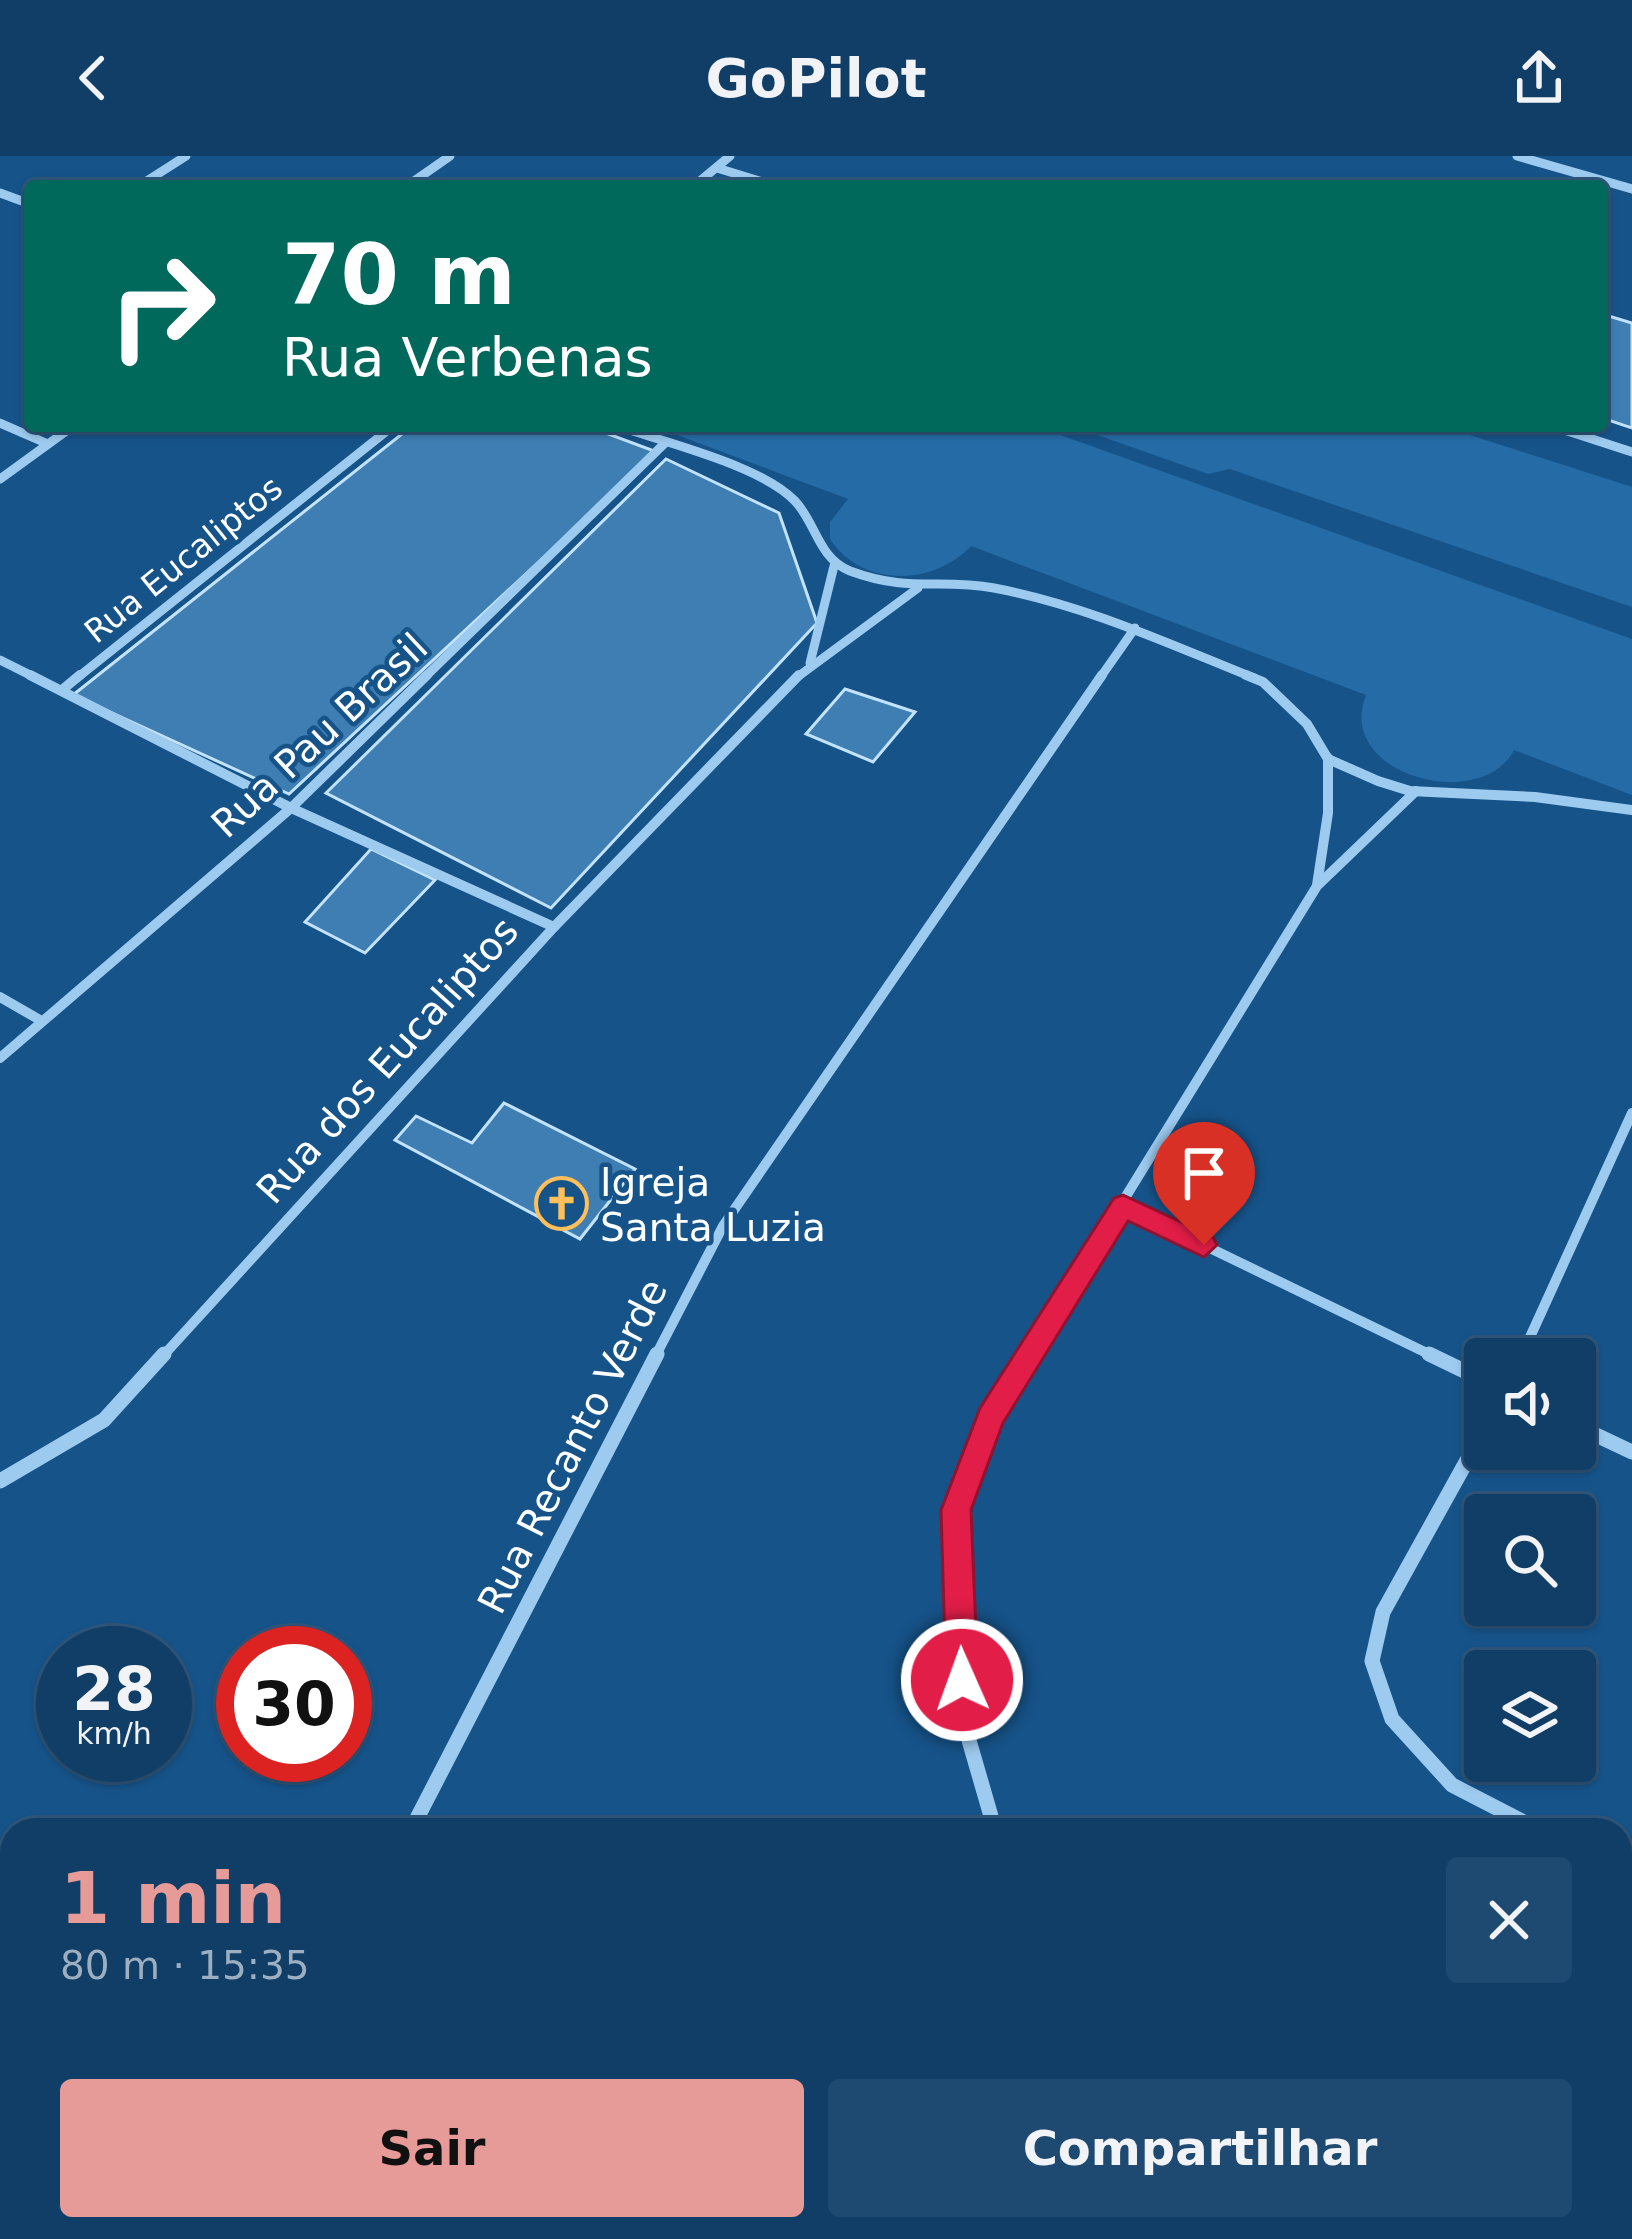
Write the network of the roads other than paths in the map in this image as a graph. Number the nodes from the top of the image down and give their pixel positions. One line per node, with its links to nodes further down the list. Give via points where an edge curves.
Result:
1 (186, 156): 6 (street)
2 (450, 156): 7 (street)
3 (730, 156): 5 (street)
4 (1517, 156): 10 (street)
5 (717, 168): 8 (street); 9 (street)
6 (148, 180)
7 (416, 180)
8 (702, 180)
9 (756, 180)
10 (1601, 180)
11 (0, 423): 17 (street)
12 (65, 432): 17 (street)
13 (385, 432): 25 (street, Rua Eucaliptos)
14 (635, 432): 16 (street)
15 (1570, 432): 18 (street)
16 (665, 443): 20 (street, via 746,472 794,500); 28 (street, Rua Pau Brasil)
17 (48, 444): 19 (street)
18 (1632, 452)
19 (0, 479)
20 (835, 562): 21 (street); 24 (street, Rua dos Eucaliptos)
21 (918, 588): 22 (street, via 990,587); 24 (street, Rua dos Eucaliptos)
22 (1136, 628): 26 (street, via 1264,682); 43 (street, Rua Recanto Verde, via 723,1226)
23 (0, 660): 25 (street)
24 (809, 664): 31 (street, Rua dos Eucaliptos)
25 (62, 690): 28 (street)
26 (1328, 758): 27 (street); 30 (street)
27 (1416, 791): 29 (street); 30 (street)
28 (291, 808): 31 (street); 33 (street, Rua Pau Brasil)
29 (1632, 810)
30 (1317, 886): 36 (street)
31 (554, 926): 42 (street, Rua dos Eucaliptos, via 104,1420)
32 (0, 997): 33 (street)
33 (40, 1020): 34 (street, Rua Pau Brasil)
34 (0, 1058)
35 (1632, 1113): 37 (street)
36 (1123, 1206): 38 (street); 44 (street, via 990,1417 956,1510 964,1723)
37 (1530, 1338)
38 (1464, 1371)
39 (1596, 1435): 40 (street)
40 (1632, 1452)
41 (1464, 1465): 45 (street, via 1383,1612 1372,1661 1393,1719 1452,1785)
42 (0, 1481)
43 (417, 1818)
44 (992, 1818)
45 (1516, 1818)

